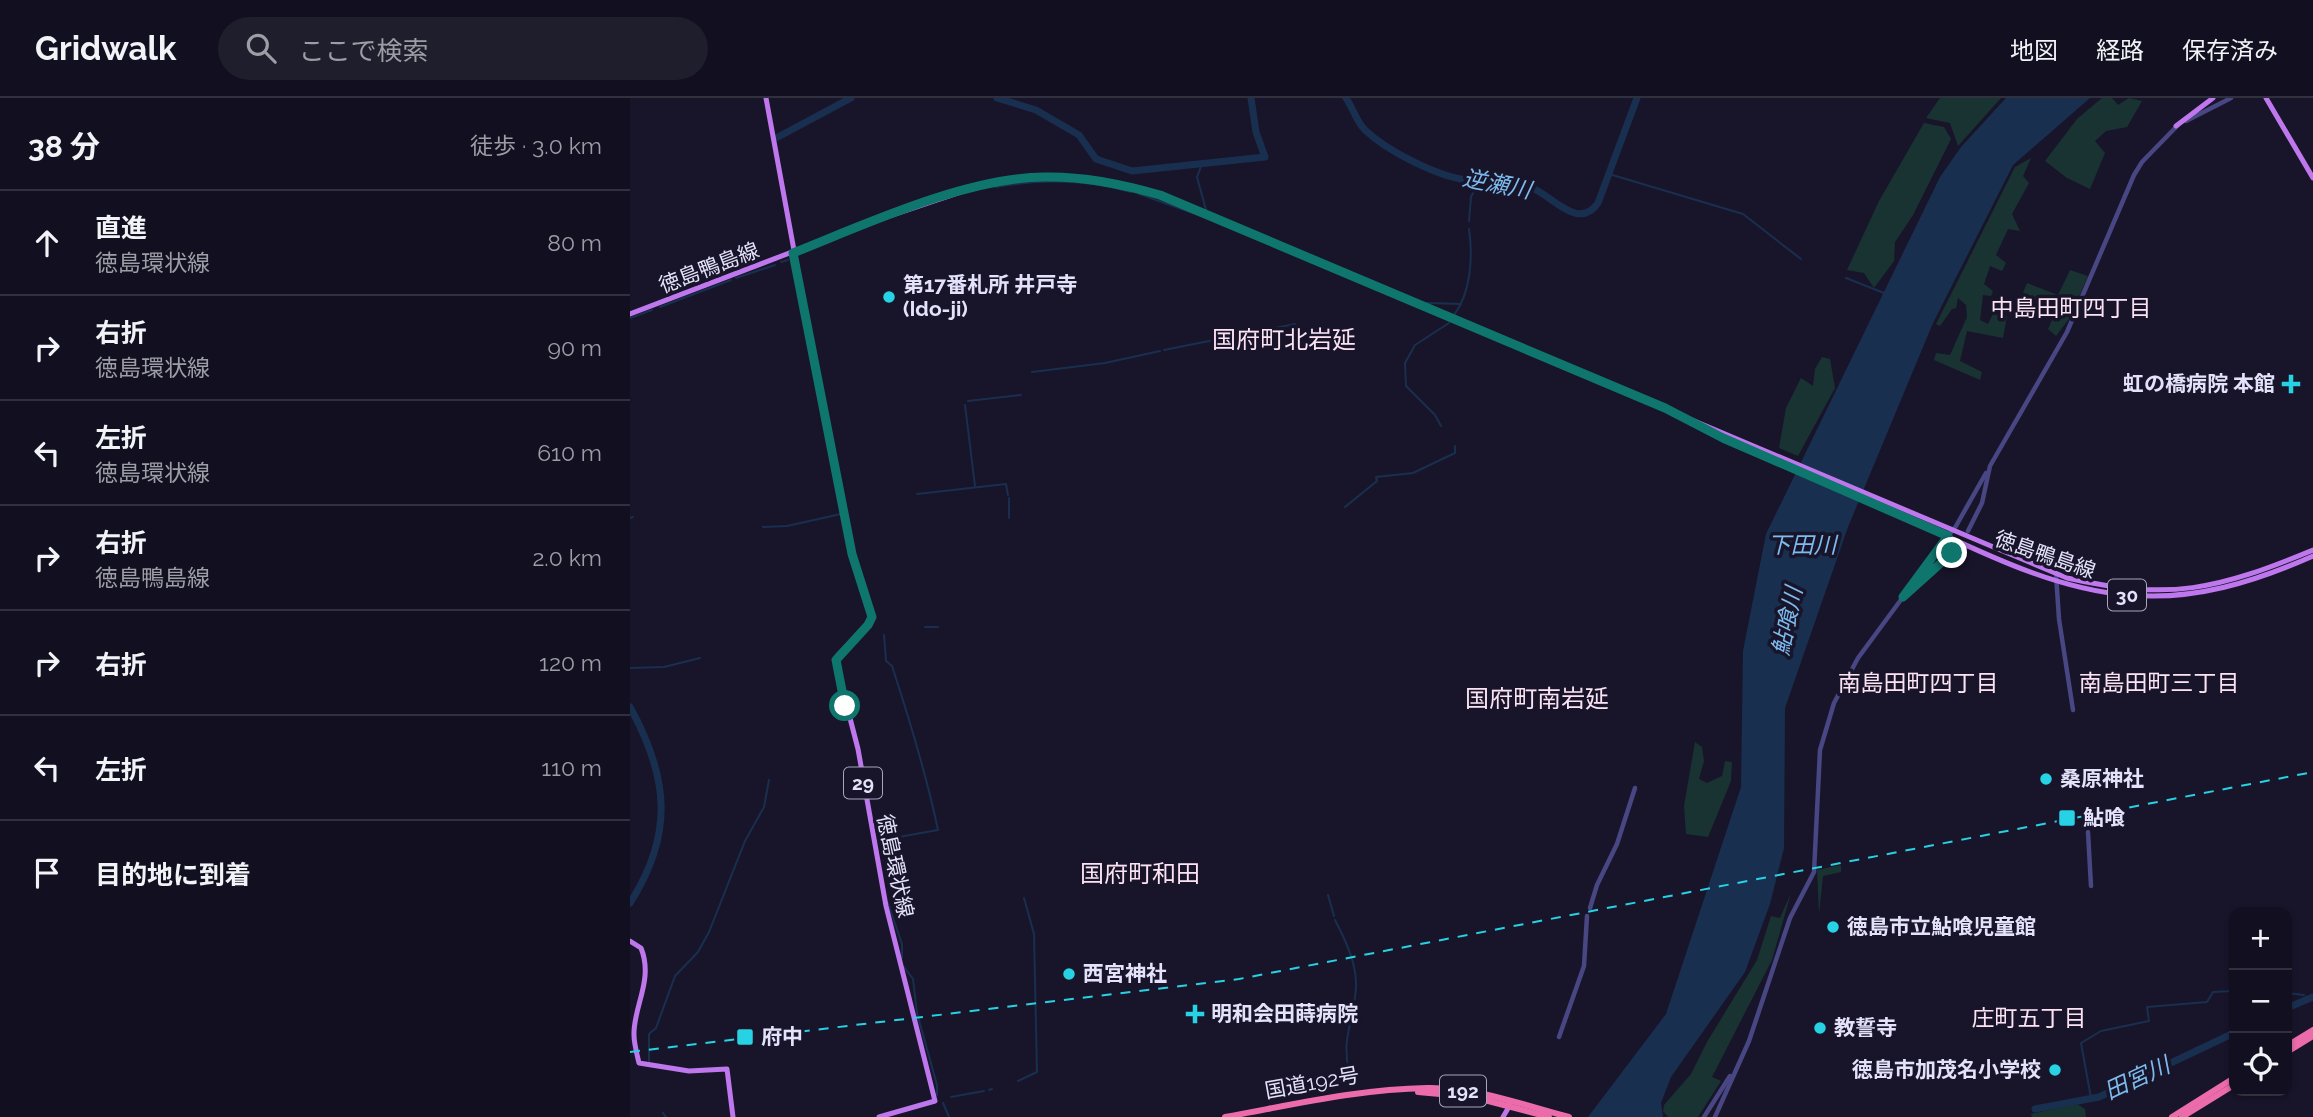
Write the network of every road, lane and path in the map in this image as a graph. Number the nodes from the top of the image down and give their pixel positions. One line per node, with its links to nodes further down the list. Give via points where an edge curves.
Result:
1 (766, 98): 7 (main road, 徳島環状線 / 29)
2 (2213, 98): 5 (main road)
3 (2231, 98): 5 (street)
4 (2266, 98): 6 (main road)
5 (2176, 126): 9 (street, via 2134,175 2067,332)
6 (2313, 178)
7 (793, 253): 8 (main road, 徳島鴨島線 / 30); 11 (main road, 徳島鴨島線 / 30, via 982,185 1042,177 1109,182 1160,195); 34 (main road, 徳島環状線 / 29, via 852,554 872,617 838,655 837,670 858,749 886,906 935,1101)
8 (630, 314)
9 (1990, 466): 10 (street, via 1980,509); 11 (street)
10 (1968, 531)
11 (1949, 533): 15 (main road, 徳島鴨島線 / 30); 16 (street)
12 (1957, 547): 16 (street)
13 (2313, 550): 15 (main road, 徳島鴨島線 / 30, via 2253,575 2186,589 2117,589)
14 (2313, 556): 15 (main road, 徳島鴨島線 / 30, via 2235,586 2170,596 2126,595)
15 (2057, 577): 17 (street)
16 (1903, 597): 29 (street, via 1848,674 1827,721 1820,750 1814,872 1790,918 1753,1030)
17 (2073, 710)
18 (1634, 788): 21 (street)
19 (2088, 831): 20 (street)
20 (2091, 886)
21 (1590, 908)
22 (1587, 916): 26 (street, via 1584,966)
23 (630, 942): 33 (main road, via 641,948 645,966 634,1032 639,1063 689,1071 727,1069)
24 (2313, 1030): 27 (highway)
25 (2313, 1036): 28 (highway)
26 (1559, 1037)
27 (2292, 1043)
28 (2292, 1049)
29 (1734, 1072): 39 (street); 40 (street)
30 (2229, 1081): 41 (highway)
31 (2229, 1088): 42 (highway)
32 (1514, 1105): 35 (highway, 国道192号 / 192, via 1406,1090 1362,1091); 36 (main road); 37 (highway, 国道192号 / 192); 38 (highway, 国道192号 / 192)
33 (733, 1117)
34 (879, 1117)
35 (1225, 1117)
36 (1503, 1117)
37 (1549, 1117)
38 (1569, 1117)
39 (1704, 1117)
40 (1715, 1117)
41 (2172, 1117)
42 (2182, 1117)

